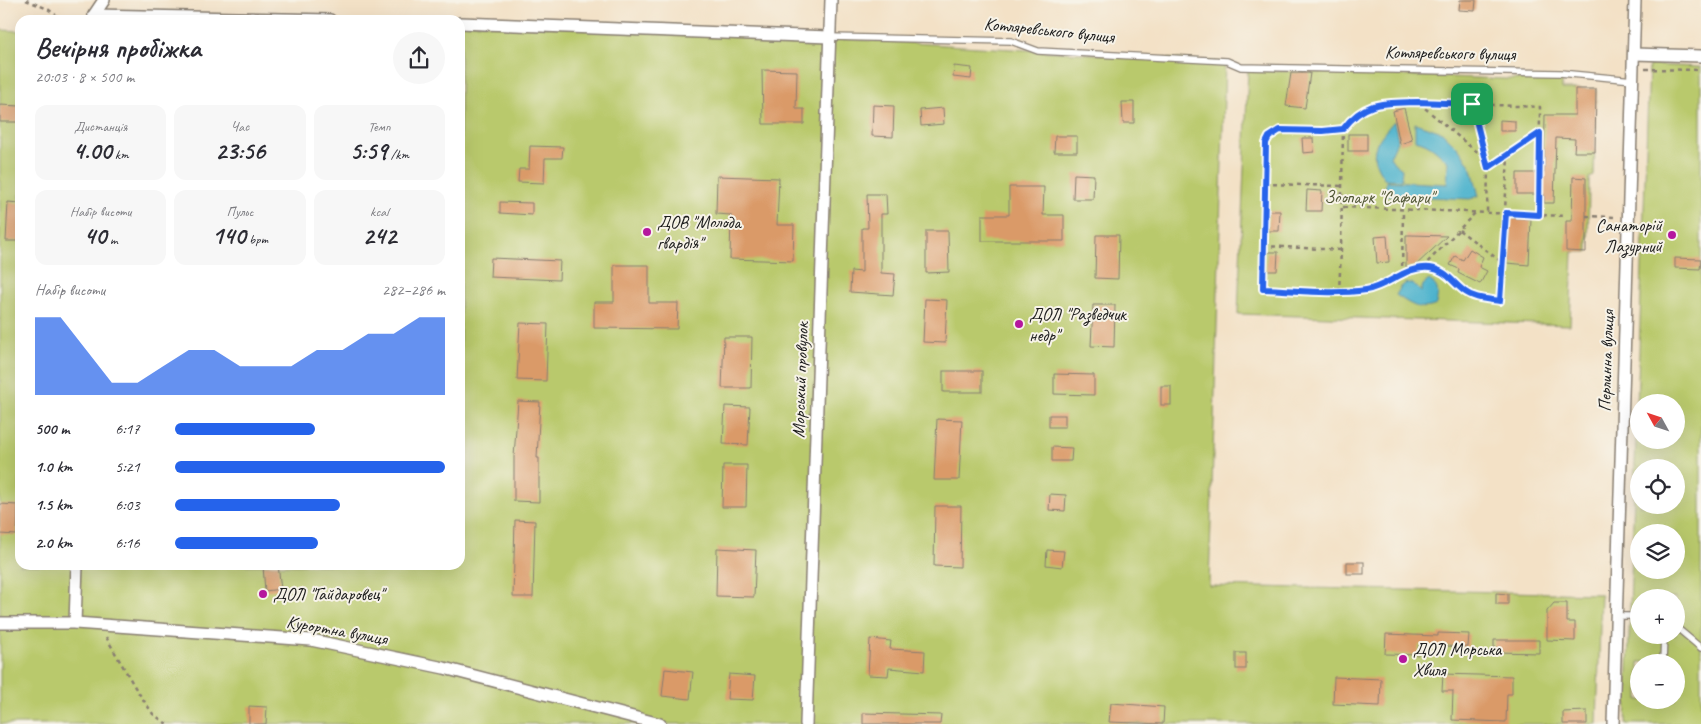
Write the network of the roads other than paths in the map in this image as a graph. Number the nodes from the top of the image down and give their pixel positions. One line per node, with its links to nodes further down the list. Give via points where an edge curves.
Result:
1 (104, 0): 4 (street)
2 (831, 0): 6 (street, Морський провулок)
3 (1634, 0): 7 (street, Перлинна вулиця)
4 (95, 15)
5 (465, 23): 6 (street, Котляревського вулиця)
6 (829, 38): 9 (lane, Котляревського вулиця, via 1011,40 1038,51 1227,62 1241,67); 18 (street, Морський провулок)
7 (1634, 54): 8 (street); 9 (street, Перлинна вулиця)
8 (1701, 56)
9 (1633, 74): 11 (street, Перлинна вулиця)
10 (77, 570): 14 (street)
11 (1615, 616): 12 (lane); 19 (street, Перлинна вулиця)
12 (1630, 616)
13 (0, 623): 14 (street, Курортна вулиця)
14 (75, 623): 17 (street, Курортна вулиця, via 311,640 444,668)
15 (1685, 635): 16 (lane)
16 (1701, 648)
17 (660, 724)
18 (806, 724)
19 (1612, 724)

